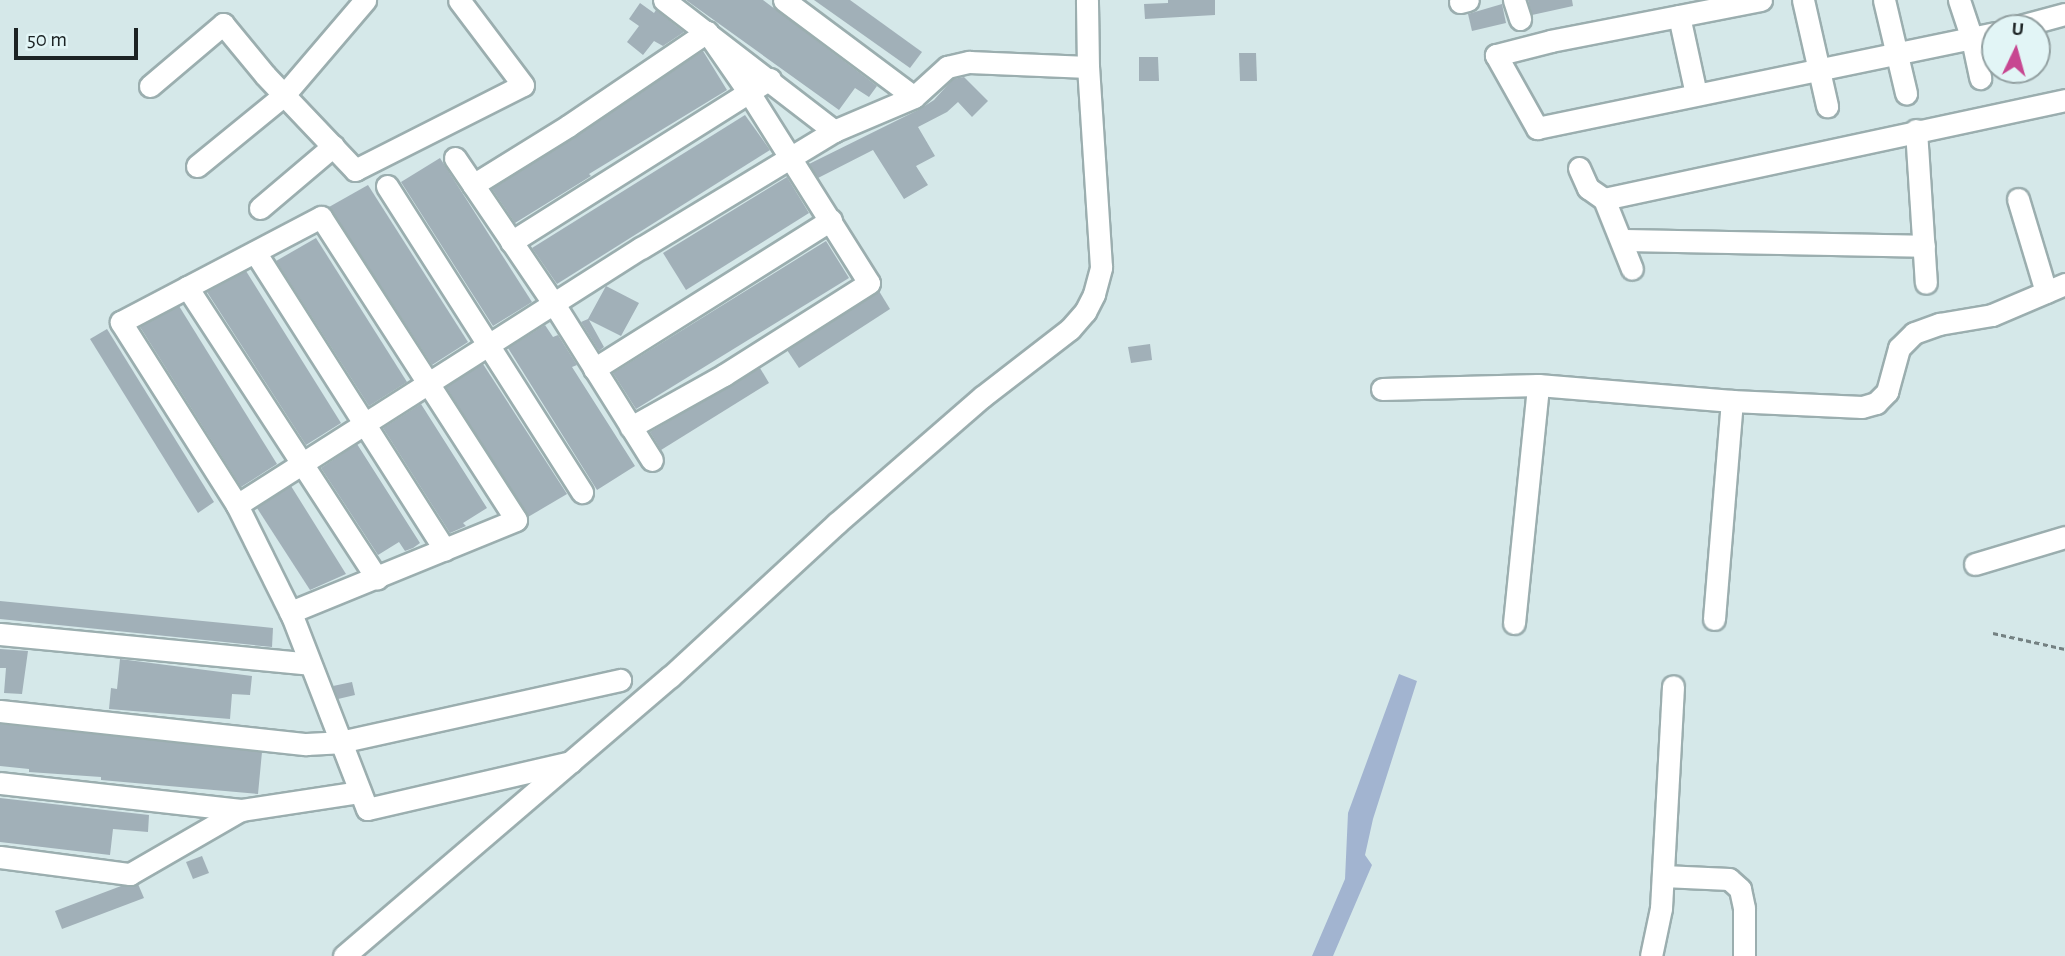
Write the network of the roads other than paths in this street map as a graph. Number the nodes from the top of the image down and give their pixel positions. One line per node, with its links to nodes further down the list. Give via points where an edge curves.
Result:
1 (365, 0): 23 (street)
2 (459, 0): 29 (street, via 523,85 355,170)
3 (664, 0): 11 (street)
4 (784, 0): 24 (street)
5 (1087, 0): 15 (street)
6 (1761, 0): 10 (street)
7 (1803, 0): 16 (street)
8 (1884, 0): 14 (street)
9 (1959, 0): 13 (street)
10 (1678, 16): 22 (street); 22 (street, via 1496,55 1537,128)
11 (707, 32): 18 (street); 21 (street); 34 (street)
12 (1981, 37): 13 (street)
13 (1972, 39): 14 (street); 17 (street)
14 (1896, 54): 16 (street); 20 (street)
15 (1088, 67): 24 (street, via 955,63); 74 (street, via 1101,267 1085,312 837,523)
16 (1818, 69): 22 (street); 26 (street)
17 (1980, 78)
18 (770, 79): 21 (street); 28 (street)
19 (150, 86): 23 (street, via 223,24)
20 (1906, 93)
21 (750, 94): 30 (street); 41 (street)
22 (1696, 94)
23 (284, 95): 29 (street); 32 (street)
24 (914, 97): 28 (street)
25 (2065, 100): 27 (street)
26 (1828, 106)
27 (1916, 130): 36 (street); 42 (street)
28 (834, 131): 30 (street)
29 (333, 146): 38 (street)
30 (792, 157): 39 (street); 48 (street)
31 (455, 158): 34 (street)
32 (197, 166)
33 (1580, 168): 36 (street, via 1588,188)
34 (473, 185): 41 (street)
35 (387, 186): 49 (street)
36 (1604, 199): 40 (street)
37 (2018, 199): 47 (street)
38 (260, 208)
39 (831, 220): 50 (street); 56 (street, via 869,283)
40 (1623, 240): 42 (street); 44 (street)
41 (510, 242): 48 (street)
42 (1924, 246): 45 (street)
43 (255, 252): 46 (street); 51 (street, via 321,217); 55 (street)
44 (1632, 269)
45 (1926, 283)
46 (187, 287): 58 (street); 60 (street, via 121,322)
47 (2056, 288): 54 (street, via 1992,315 1914,333 1899,348 1887,392 1876,403 1862,407)
48 (554, 304): 49 (street); 50 (street)
49 (488, 345): 51 (street); 59 (street)
50 (594, 369): 56 (street)
51 (426, 383): 55 (street); 62 (street, via 516,520)
52 (1538, 385): 53 (street); 54 (street); 67 (street)
53 (1382, 389)
54 (1732, 401): 66 (street)
55 (362, 424): 58 (street); 62 (street)
56 (631, 427): 57 (street)
57 (652, 460)
58 (300, 464): 60 (street); 64 (street)
59 (582, 492)
60 (237, 505): 65 (street)
61 (2065, 537): 63 (street)
62 (444, 550): 64 (street)
63 (1975, 564)
64 (377, 578): 65 (street)
65 (290, 612): 69 (street)
66 (1714, 619)
67 (1514, 623)
68 (0, 634): 69 (street)
69 (310, 664): 73 (street)
70 (620, 680): 73 (street)
71 (1673, 686): 79 (street)
72 (0, 710): 73 (street, via 306,744)
73 (340, 742): 76 (street)
74 (571, 762): 76 (street, via 367,809); 80 (street)
75 (0, 783): 77 (street)
76 (360, 792): 77 (street)
77 (241, 810): 78 (street, via 130,874)
78 (0, 857)
79 (1663, 877): 81 (street); 82 (street, via 1729,879 1740,889)
80 (344, 956)
81 (1651, 956)
82 (1744, 956)

